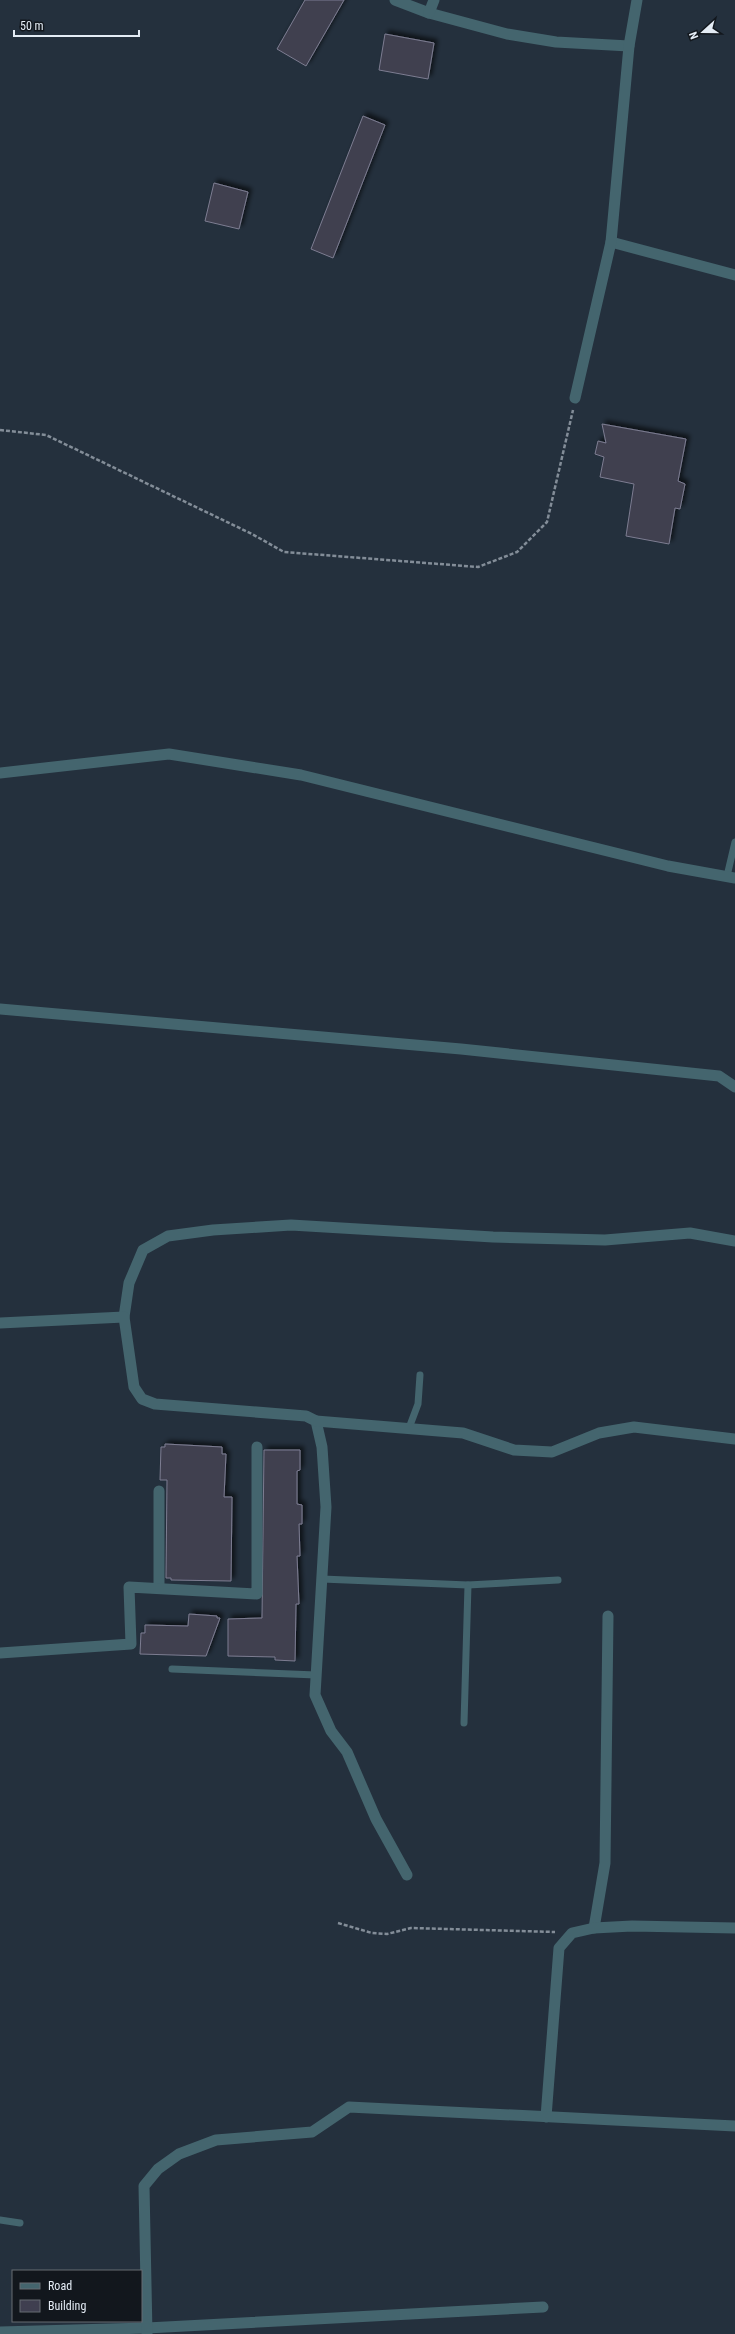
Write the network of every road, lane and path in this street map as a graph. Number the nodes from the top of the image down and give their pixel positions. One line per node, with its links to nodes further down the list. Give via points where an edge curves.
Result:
1 (395, 0): 4 (street)
2 (434, 0): 4 (street)
3 (637, 0): 5 (street)
4 (429, 13): 5 (street, via 507,34 549,41)
5 (629, 46): 6 (street)
6 (612, 242): 7 (street); 8 (street)
7 (735, 275)
8 (575, 398): 9 (path, via 548,522 517,552 478,567 284,552 252,534 46,435)
9 (0, 430)
10 (0, 773): 12 (street, via 169,754 301,776 661,864)
11 (735, 842): 12 (lane)
12 (731, 877)
13 (0, 1009): 14 (street, via 461,1049 719,1076)
14 (735, 1087)
15 (735, 1241): 16 (street, via 690,1233 605,1240 493,1237 291,1225 213,1230 168,1236 144,1250 129,1283)
16 (124, 1317): 17 (street); 19 (street, via 134,1387 142,1399 155,1404 306,1416)
17 (0, 1323)
18 (420, 1375): 20 (lane, via 418,1404)
19 (316, 1421): 20 (street); 24 (street, via 322,1447 326,1507)
20 (409, 1428): 21 (street, via 463,1433 514,1450 552,1452 599,1433 634,1427)
21 (735, 1439)
22 (257, 1447): 27 (street, via 257,1594)
23 (159, 1491): 27 (street)
24 (322, 1579): 26 (lane); 31 (street)
25 (558, 1580): 26 (lane)
26 (468, 1585): 32 (lane)
27 (159, 1588): 29 (street, via 129,1587 131,1644)
28 (608, 1616): 35 (street, via 605,1863)
29 (0, 1653)
30 (172, 1669): 31 (lane)
31 (316, 1675): 33 (street, via 315,1695 331,1731 347,1752 376,1819)
32 (464, 1723)
33 (407, 1875)
34 (338, 1923): 37 (path, via 372,1933 387,1934 411,1928)
35 (594, 1928): 36 (street); 37 (street)
36 (735, 1928)
37 (572, 1933): 38 (street, via 559,1948)
38 (546, 2117): 39 (street); 43 (street, via 349,2107 312,2132 216,2140 179,2154 158,2169 144,2186)
39 (735, 2126)
40 (0, 2220): 41 (lane)
41 (20, 2223)
42 (542, 2307): 43 (street)
43 (147, 2331): 44 (street)
44 (0, 2332)

